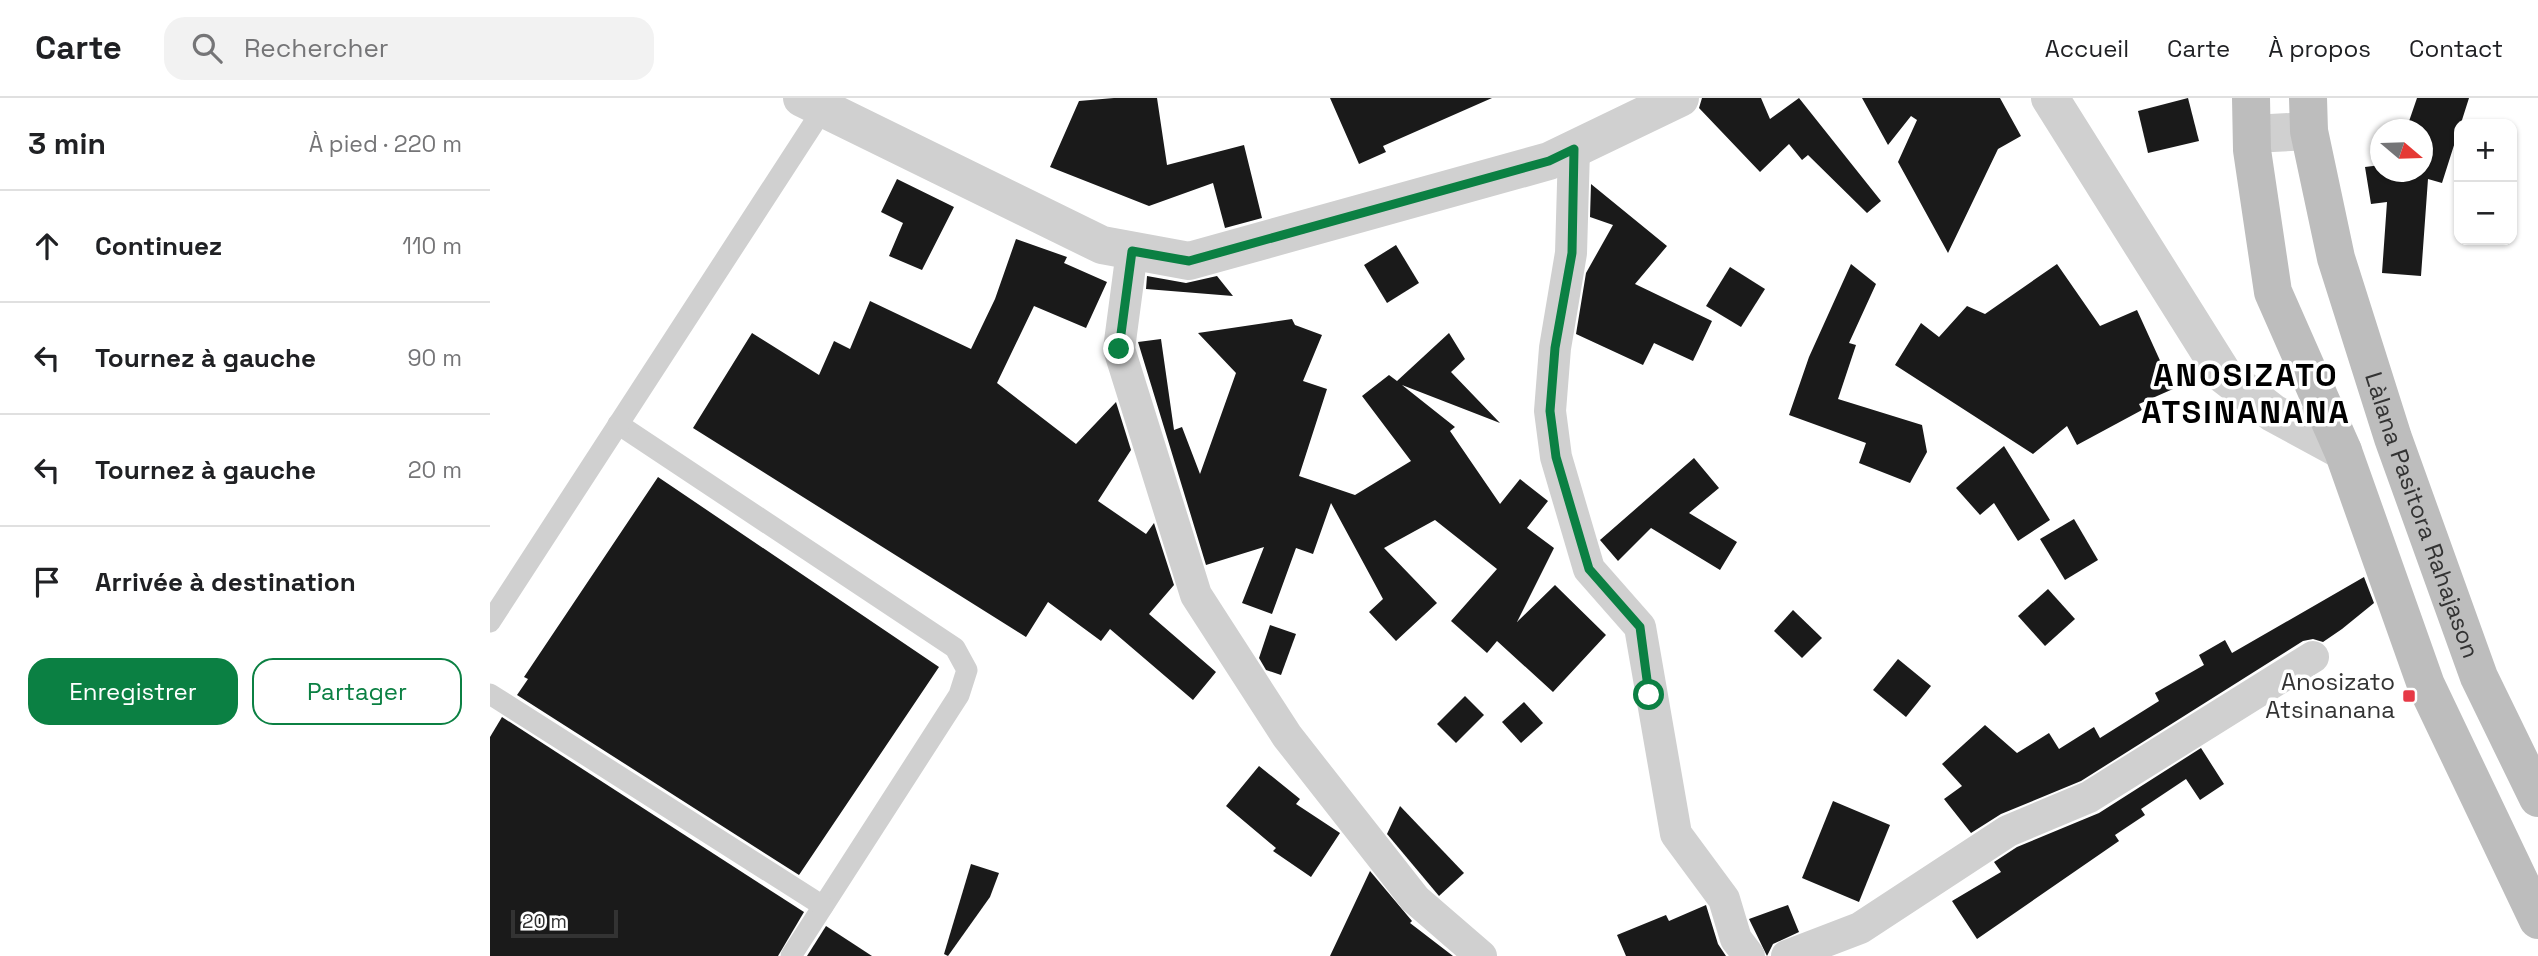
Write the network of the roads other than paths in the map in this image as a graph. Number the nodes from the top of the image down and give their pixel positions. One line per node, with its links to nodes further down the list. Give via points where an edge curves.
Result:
1 (1680, 98): 6 (street)
2 (2050, 98): 9 (street, via 2224,375 2273,414)
3 (813, 103): 7 (street, via 1102,245); 8 (lane)
4 (2309, 114): 5 (street); 13 (main road, Làlana Pasitora Rahajason, via 2336,257 2393,438 2479,677)
5 (2252, 116): 9 (main road, via 2273,292)
6 (1574, 149): 7 (street, via 1549,161 1189,261); 18 (street, via 1572,253 1555,348 1550,411 1556,457 1589,569 1640,627 1675,834 1724,899 1736,939)
7 (1132, 251): 17 (street, via 1119,349 1196,594 1287,736 1415,900)
8 (618, 425): 10 (lane); 14 (lane, via 955,648 967,670 960,695)
9 (2343, 451): 15 (main road, via 2426,685)
10 (490, 622)
11 (2314, 657): 19 (street, via 2089,797 2008,831 1860,928)
12 (490, 694): 14 (lane)
13 (2538, 798)
14 (823, 906): 16 (lane)
15 (2538, 920)
16 (791, 956)
17 (1481, 956)
18 (1749, 956)
19 (1787, 956)

